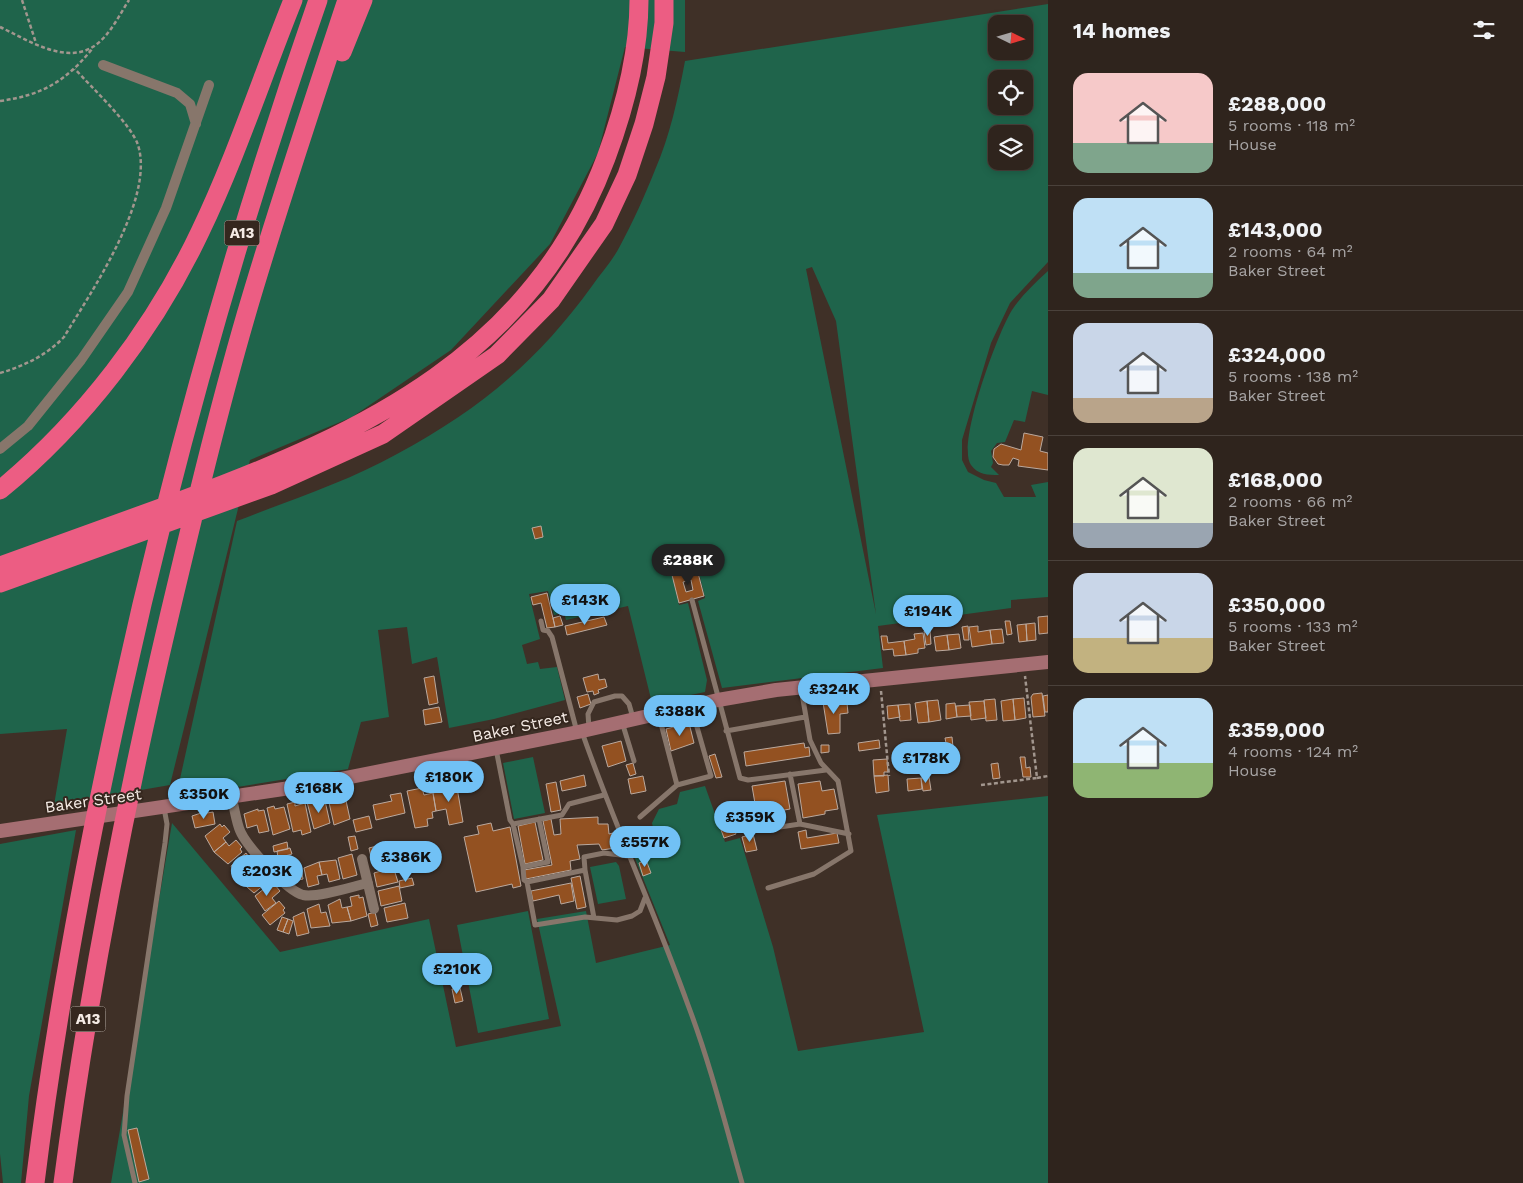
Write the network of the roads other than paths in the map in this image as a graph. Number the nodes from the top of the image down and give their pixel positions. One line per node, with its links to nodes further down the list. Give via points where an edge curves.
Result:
1 (292, 0): 12 (highway, via 215,200 166,295 129,350 85,405 42,452)
2 (318, 0): 51 (highway, A13, via 239,242 149,570 86,860 52,1058)
3 (347, 0): 10 (highway, A13)
4 (363, 0): 10 (highway)
5 (639, 0): 13 (highway, via 634,58 625,100 598,178 549,265 483,339 422,388 334,439 236,480)
6 (664, 0): 14 (highway, via 656,77 623,184 604,224 551,300 497,355 383,434 271,485)
7 (104, 65): 9 (street, via 177,93 190,104)
8 (209, 85): 9 (street)
9 (196, 125): 11 (street, via 166,208 128,292 81,360 28,426)
10 (274, 224): 52 (highway, A13, via 208,456 132,776 80,1063)
11 (0, 449)
12 (0, 490)
13 (0, 566)
14 (0, 583)
15 (692, 600): 19 (lane)
16 (541, 621): 24 (lane, via 543,630 552,637)
17 (1048, 662): 18 (main road, Baker Street)
18 (801, 687): 19 (main road, Baker Street); 22 (lane)
19 (718, 700): 20 (main road, Baker Street); 25 (lane)
20 (691, 706): 21 (main road, Baker Street); 30 (lane, via 711,776)
21 (658, 713): 23 (main road, Baker Street); 30 (lane)
22 (805, 717): 25 (lane); 28 (lane, via 810,740)
23 (627, 720): 24 (main road, Baker Street); 24 (lane, via 630,704 622,696 615,696 594,702); 27 (lane)
24 (583, 731): 26 (main road, Baker Street); 31 (lane)
25 (726, 731): 29 (lane, via 740,778 748,780)
26 (496, 749): 32 (main road, Baker Street); 36 (lane)
27 (634, 761)
28 (826, 770): 29 (lane); 40 (lane, via 838,781)
29 (790, 774): 37 (lane)
30 (677, 785): 34 (lane)
31 (604, 795): 35 (lane, via 569,804 562,815); 41 (lane)
32 (232, 798): 33 (main road, Baker Street); 46 (street, via 242,835 283,884 295,892 316,894)
33 (164, 808): 39 (main road, Baker Street); 53 (lane, via 166,842 126,1096 124,1135)
34 (640, 817)
35 (539, 819): 36 (lane); 43 (lane, via 548,862)
36 (513, 824): 43 (lane)
37 (800, 824): 38 (lane); 40 (lane)
38 (760, 830)
39 (0, 831)
40 (849, 834): 47 (lane, via 850,850 841,859 814,874)
41 (628, 856): 44 (lane, via 604,853 584,857); 48 (lane)
42 (362, 859): 46 (street)
43 (523, 868): 45 (lane)
44 (585, 870): 45 (lane); 50 (lane)
45 (527, 882): 50 (lane, via 535,925)
46 (368, 883): 49 (street)
47 (768, 888)
48 (645, 898): 50 (lane, via 640,910 632,916 617,920); 54 (lane, via 706,1056)
49 (374, 909)
50 (594, 918)
51 (35, 1183)
52 (64, 1183)
53 (135, 1183)
54 (742, 1183)

